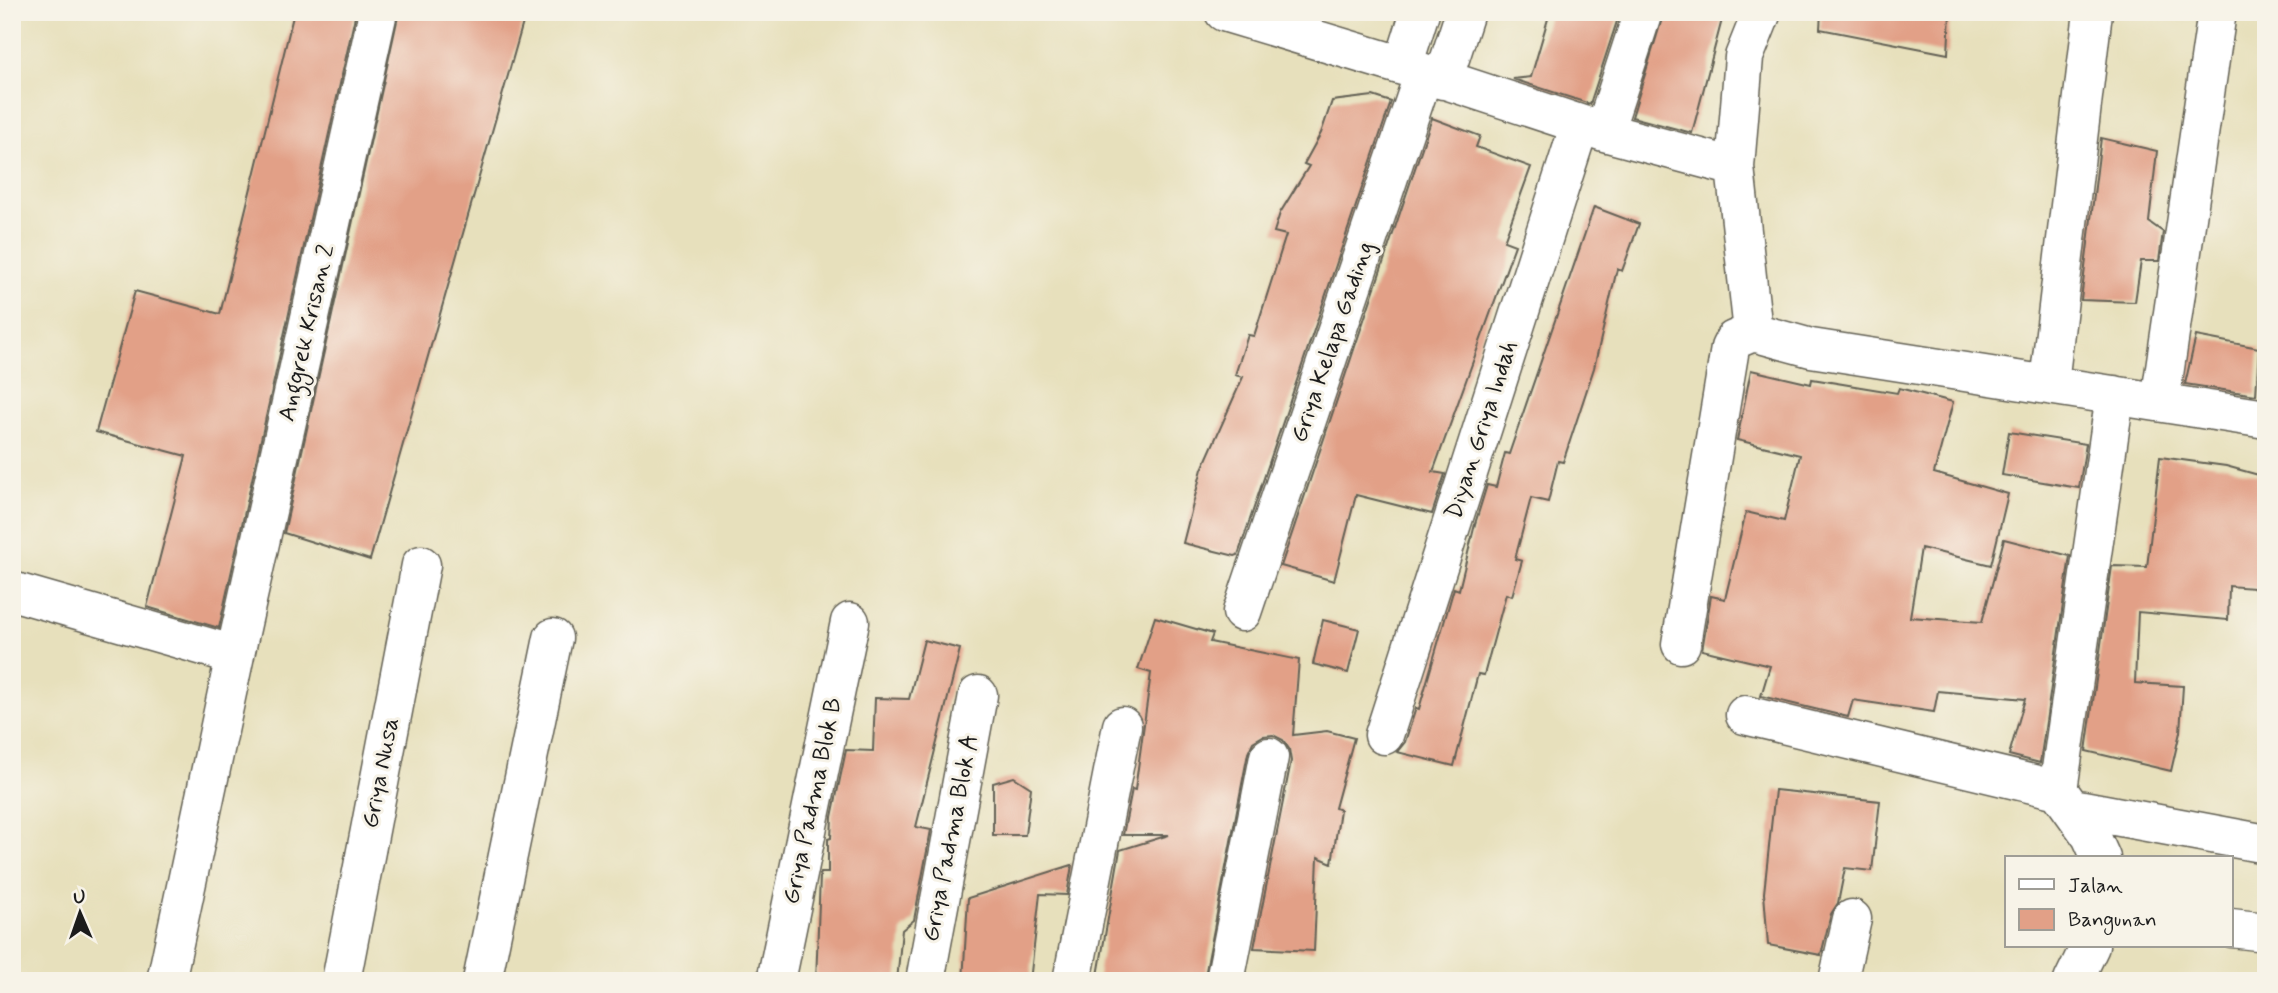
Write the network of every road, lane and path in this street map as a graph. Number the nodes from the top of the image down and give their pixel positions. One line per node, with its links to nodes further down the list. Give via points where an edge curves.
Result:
1 (378, 12): 23 (street, Anggrek Krisan 2)
2 (1224, 12): 9 (street)
3 (1420, 12): 9 (street)
4 (1465, 12): 9 (street)
5 (1643, 12): 10 (street, Diyan Griya Indah)
6 (1762, 12): 11 (street, via 1744,57)
7 (2093, 12): 13 (street)
8 (2217, 12): 15 (street)
9 (1423, 73): 10 (street); 19 (street, Griya Kelapa Gading)
10 (1592, 128): 11 (street); 27 (street, Diyan Griya Indah)
11 (1735, 167): 12 (street)
12 (1753, 332): 13 (street, via 1811,348); 22 (street, via 1734,340 1730,348)
13 (2049, 383): 14 (street)
14 (2115, 395): 15 (street); 29 (street)
15 (2160, 402): 16 (street)
16 (2266, 419)
17 (421, 565): 37 (street, Griya Nusa)
18 (12, 591): 23 (street)
19 (1242, 612)
20 (850, 622): 39 (street, Griya Padma Blok B)
21 (553, 638): 38 (street)
22 (1681, 644)
23 (235, 654): 36 (street, Anggrek Krisan 2)
24 (978, 695): 40 (street, Griya Padma Blok A)
25 (1745, 715): 29 (street)
26 (1122, 726): 41 (street)
27 (1384, 735)
28 (1269, 757): 42 (street)
29 (2065, 799): 30 (street); 31 (street)
30 (2266, 844)
31 (2100, 856)
32 (1852, 919): 43 (street)
33 (2232, 928): 34 (street)
34 (2266, 932)
35 (2089, 948): 44 (street)
36 (166, 981)
37 (341, 981)
38 (482, 981)
39 (776, 981)
40 (925, 981)
41 (1072, 981)
42 (1225, 981)
43 (1838, 981)
44 (2073, 981)

